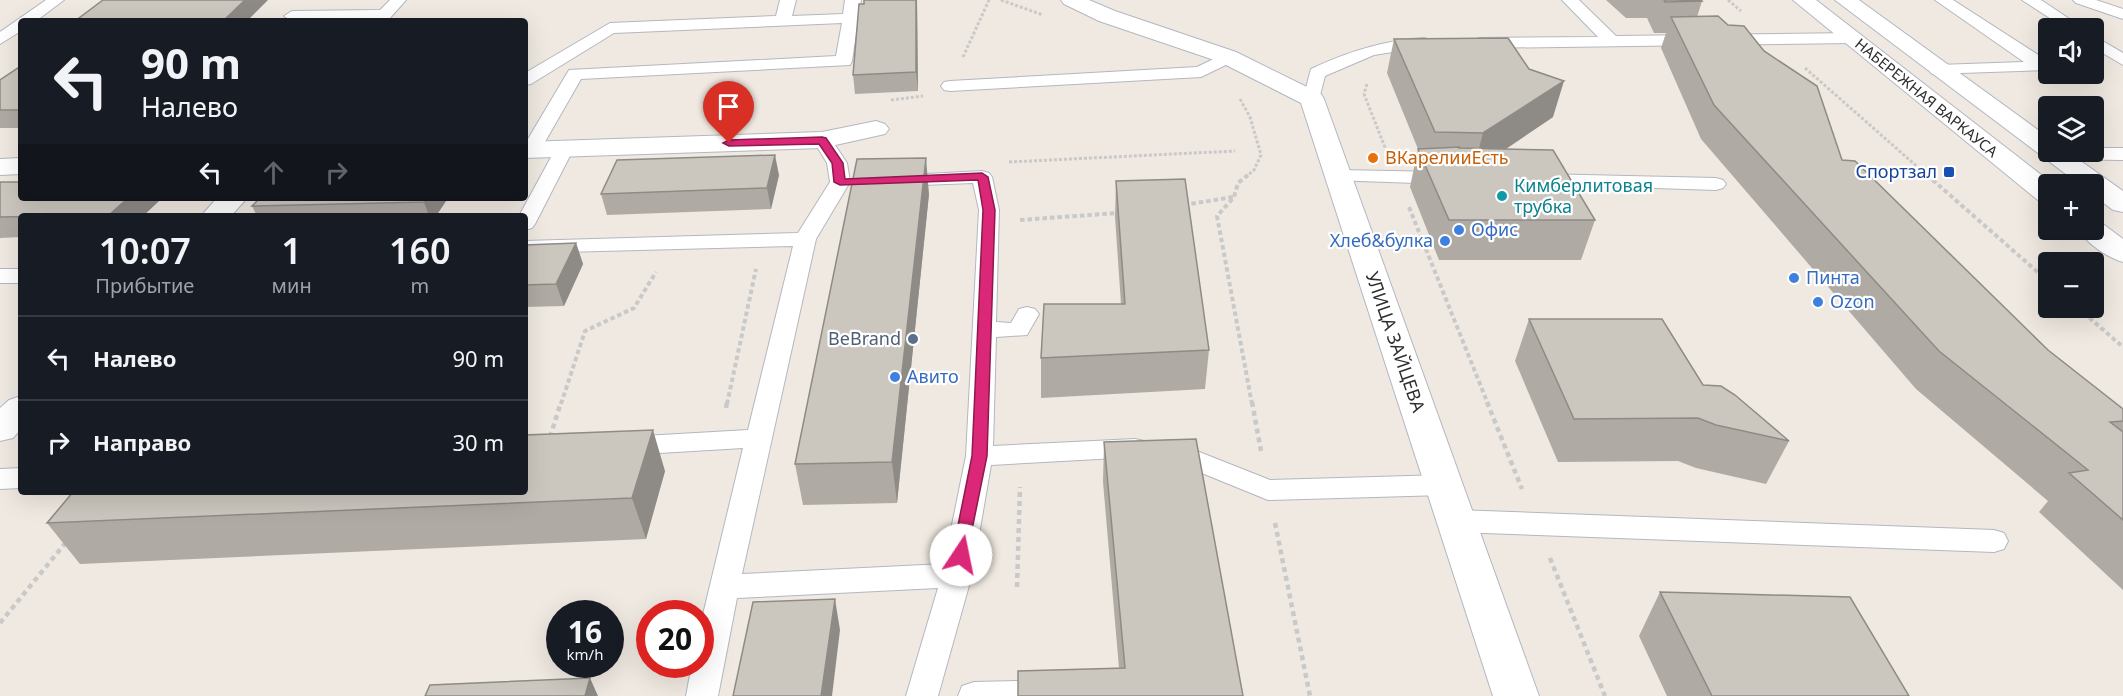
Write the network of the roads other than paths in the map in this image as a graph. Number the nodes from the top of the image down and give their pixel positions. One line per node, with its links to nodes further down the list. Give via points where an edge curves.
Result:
1 (56, 0): 14 (lane)
2 (309, 0): 15 (lane)
3 (398, 0): 16 (lane, via 384,15)
4 (788, 0): 19 (lane)
5 (853, 0): 17 (lane)
6 (1071, 0): 28 (street)
7 (1570, 0): 24 (lane)
8 (1803, 0): 21 (street, НАБЕРЕЖНАЯ ВАРКАУСА)
9 (1845, 0): 22 (street, НАБЕРЕЖНАЯ ВАРКАУСА)
10 (1943, 0): 29 (lane)
11 (2030, 0): 18 (lane)
12 (2081, 0): 13 (lane)
13 (2123, 14)
14 (30, 18)
15 (291, 18)
16 (314, 18)
17 (850, 18): 19 (lane); 43 (lane, via 844,62 575,74)
18 (2059, 18)
19 (783, 21): 34 (lane, via 610,28)
20 (18, 26): 23 (lane)
21 (1852, 38): 22 (street); 24 (lane); 35 (street, НАБЕРЕЖНАЯ ВАРКАУСА)
22 (1895, 38): 33 (street, НАБЕРЕЖНАЯ ВАРКАУСА)
23 (0, 39)
24 (1612, 41): 26 (lane)
25 (1441, 43): 38 (lane, via 1396,44 1365,51 1335,64 1317,73)
26 (1464, 43)
27 (2104, 48): 30 (lane)
28 (1228, 57): 37 (lane, via 1201,72); 38 (street)
29 (2038, 61)
30 (2123, 61): 31 (lane)
31 (2104, 63)
32 (2038, 66): 33 (lane)
33 (1938, 70): 36 (street, НАБЕРЕЖНАЯ ВАРКАУСА)
34 (528, 76)
35 (1907, 84): 36 (street); 54 (street, НАБЕРЕЖНАЯ ВАРКАУСА)
36 (1959, 85): 41 (street, НАБЕРЕЖНАЯ ВАРКАУСА)
37 (950, 87)
38 (1312, 99): 49 (street, УЛИЦА ЗАЙЦЕВА)
39 (876, 129): 40 (street)
40 (822, 140): 42 (street); 52 (lane, via 837,163)
41 (2038, 142)
42 (566, 148): 43 (street); 58 (lane)
43 (528, 150)
44 (2104, 153): 45 (lane)
45 (2123, 154)
46 (2066, 162): 56 (street, НАБЕРЕЖНАЯ ВАРКАУСА)
47 (18, 166): 48 (street)
48 (0, 167)
49 (1338, 177): 50 (lane); 74 (street, УЛИЦА ЗАЙЦЕВА)
50 (1468, 179)
51 (1515, 180): 53 (lane)
52 (860, 181): 59 (lane); 66 (lane, via 982,177 999,207)
53 (1716, 184)
54 (2038, 186)
55 (230, 201): 57 (street)
56 (2123, 204)
57 (218, 213)
58 (528, 218)
59 (805, 239): 61 (lane); 69 (lane)
60 (2104, 239): 62 (street)
61 (528, 248)
62 (2123, 253)
63 (0, 276): 64 (lane)
64 (18, 276)
65 (1028, 314): 66 (lane, via 1019,330)
66 (985, 330): 71 (lane)
67 (18, 411): 68 (street)
68 (0, 429)
69 (758, 438): 70 (lane); 78 (lane)
70 (601, 447)
71 (979, 456): 74 (lane, via 1163,447 1268,490); 77 (lane)
72 (18, 478): 73 (lane)
73 (0, 479)
74 (1444, 485): 75 (street, УЛИЦА ЗАЙЦЕВА)
75 (1456, 521): 76 (lane); 83 (street, УЛИЦА ЗАЙЦЕВА)
76 (1994, 541)
77 (957, 575): 78 (lane); 81 (lane)
78 (724, 587): 80 (lane)
79 (1017, 695): 82 (lane)
80 (702, 696)
81 (922, 696)
82 (974, 696)
83 (1516, 696)

